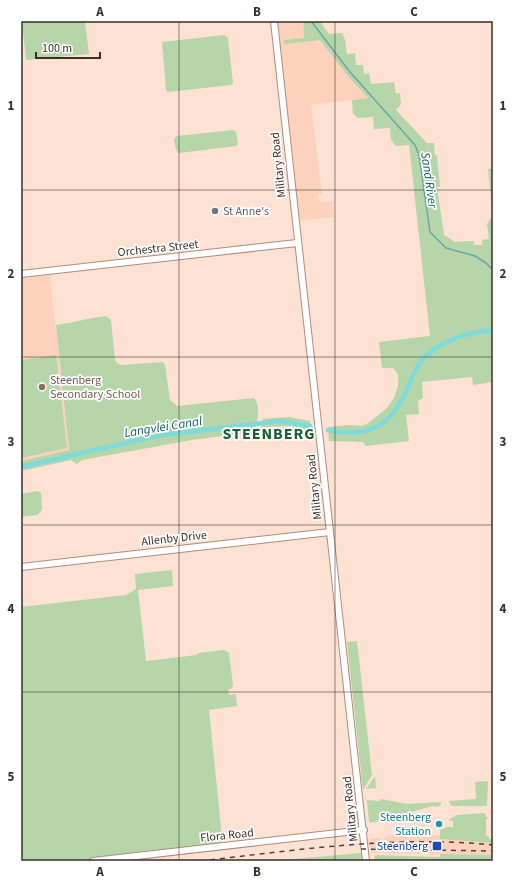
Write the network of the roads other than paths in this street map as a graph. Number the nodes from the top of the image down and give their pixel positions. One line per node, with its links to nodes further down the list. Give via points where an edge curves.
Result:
1 (272, 21): 2 (street, Military Road)
2 (297, 243): 3 (street, Orchestra Street); 4 (street, Military Road)
3 (21, 274)
4 (330, 532): 5 (street, Allenby Drive); 6 (street, Military Road)
5 (21, 567)
6 (364, 830): 7 (street, Flora Road); 8 (street, Military Road)
7 (93, 861)
8 (366, 861)

